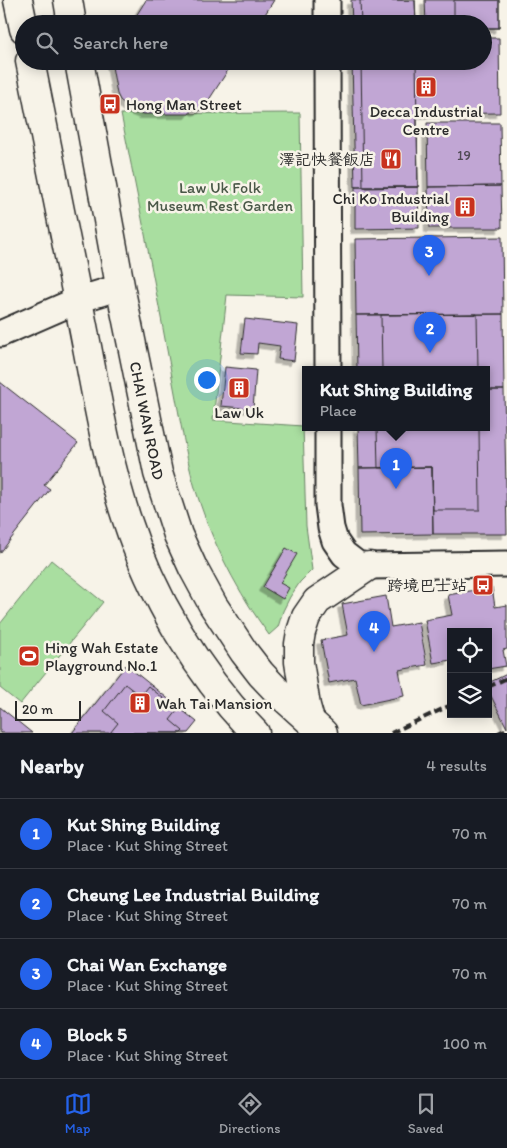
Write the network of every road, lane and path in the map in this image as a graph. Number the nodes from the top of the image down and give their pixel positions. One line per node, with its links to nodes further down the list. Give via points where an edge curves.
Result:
1 (18, 0): 4 (main road)
2 (68, 0): 5 (main road)
3 (327, 0): 6 (street)
4 (21, 15)
5 (70, 15)
6 (327, 15)
7 (32, 70): 11 (main road)
8 (81, 70): 10 (main road, CHAI WAN ROAD)
9 (327, 70): 13 (street)
10 (120, 287): 11 (street); 17 (main road, CHAI WAN ROAD, via 158,473 178,535 213,605 244,652 281,695)
11 (78, 300): 12 (street); 18 (main road, via 108,447 126,518 139,552 187,647 208,679)
12 (0, 334)
13 (328, 366)
14 (328, 431): 16 (street, via 331,528 344,554 357,564)
15 (507, 564): 16 (street)
16 (369, 566): 17 (main road, via 317,602 306,617 301,632 299,662 306,706)
17 (316, 727)
18 (255, 733)

